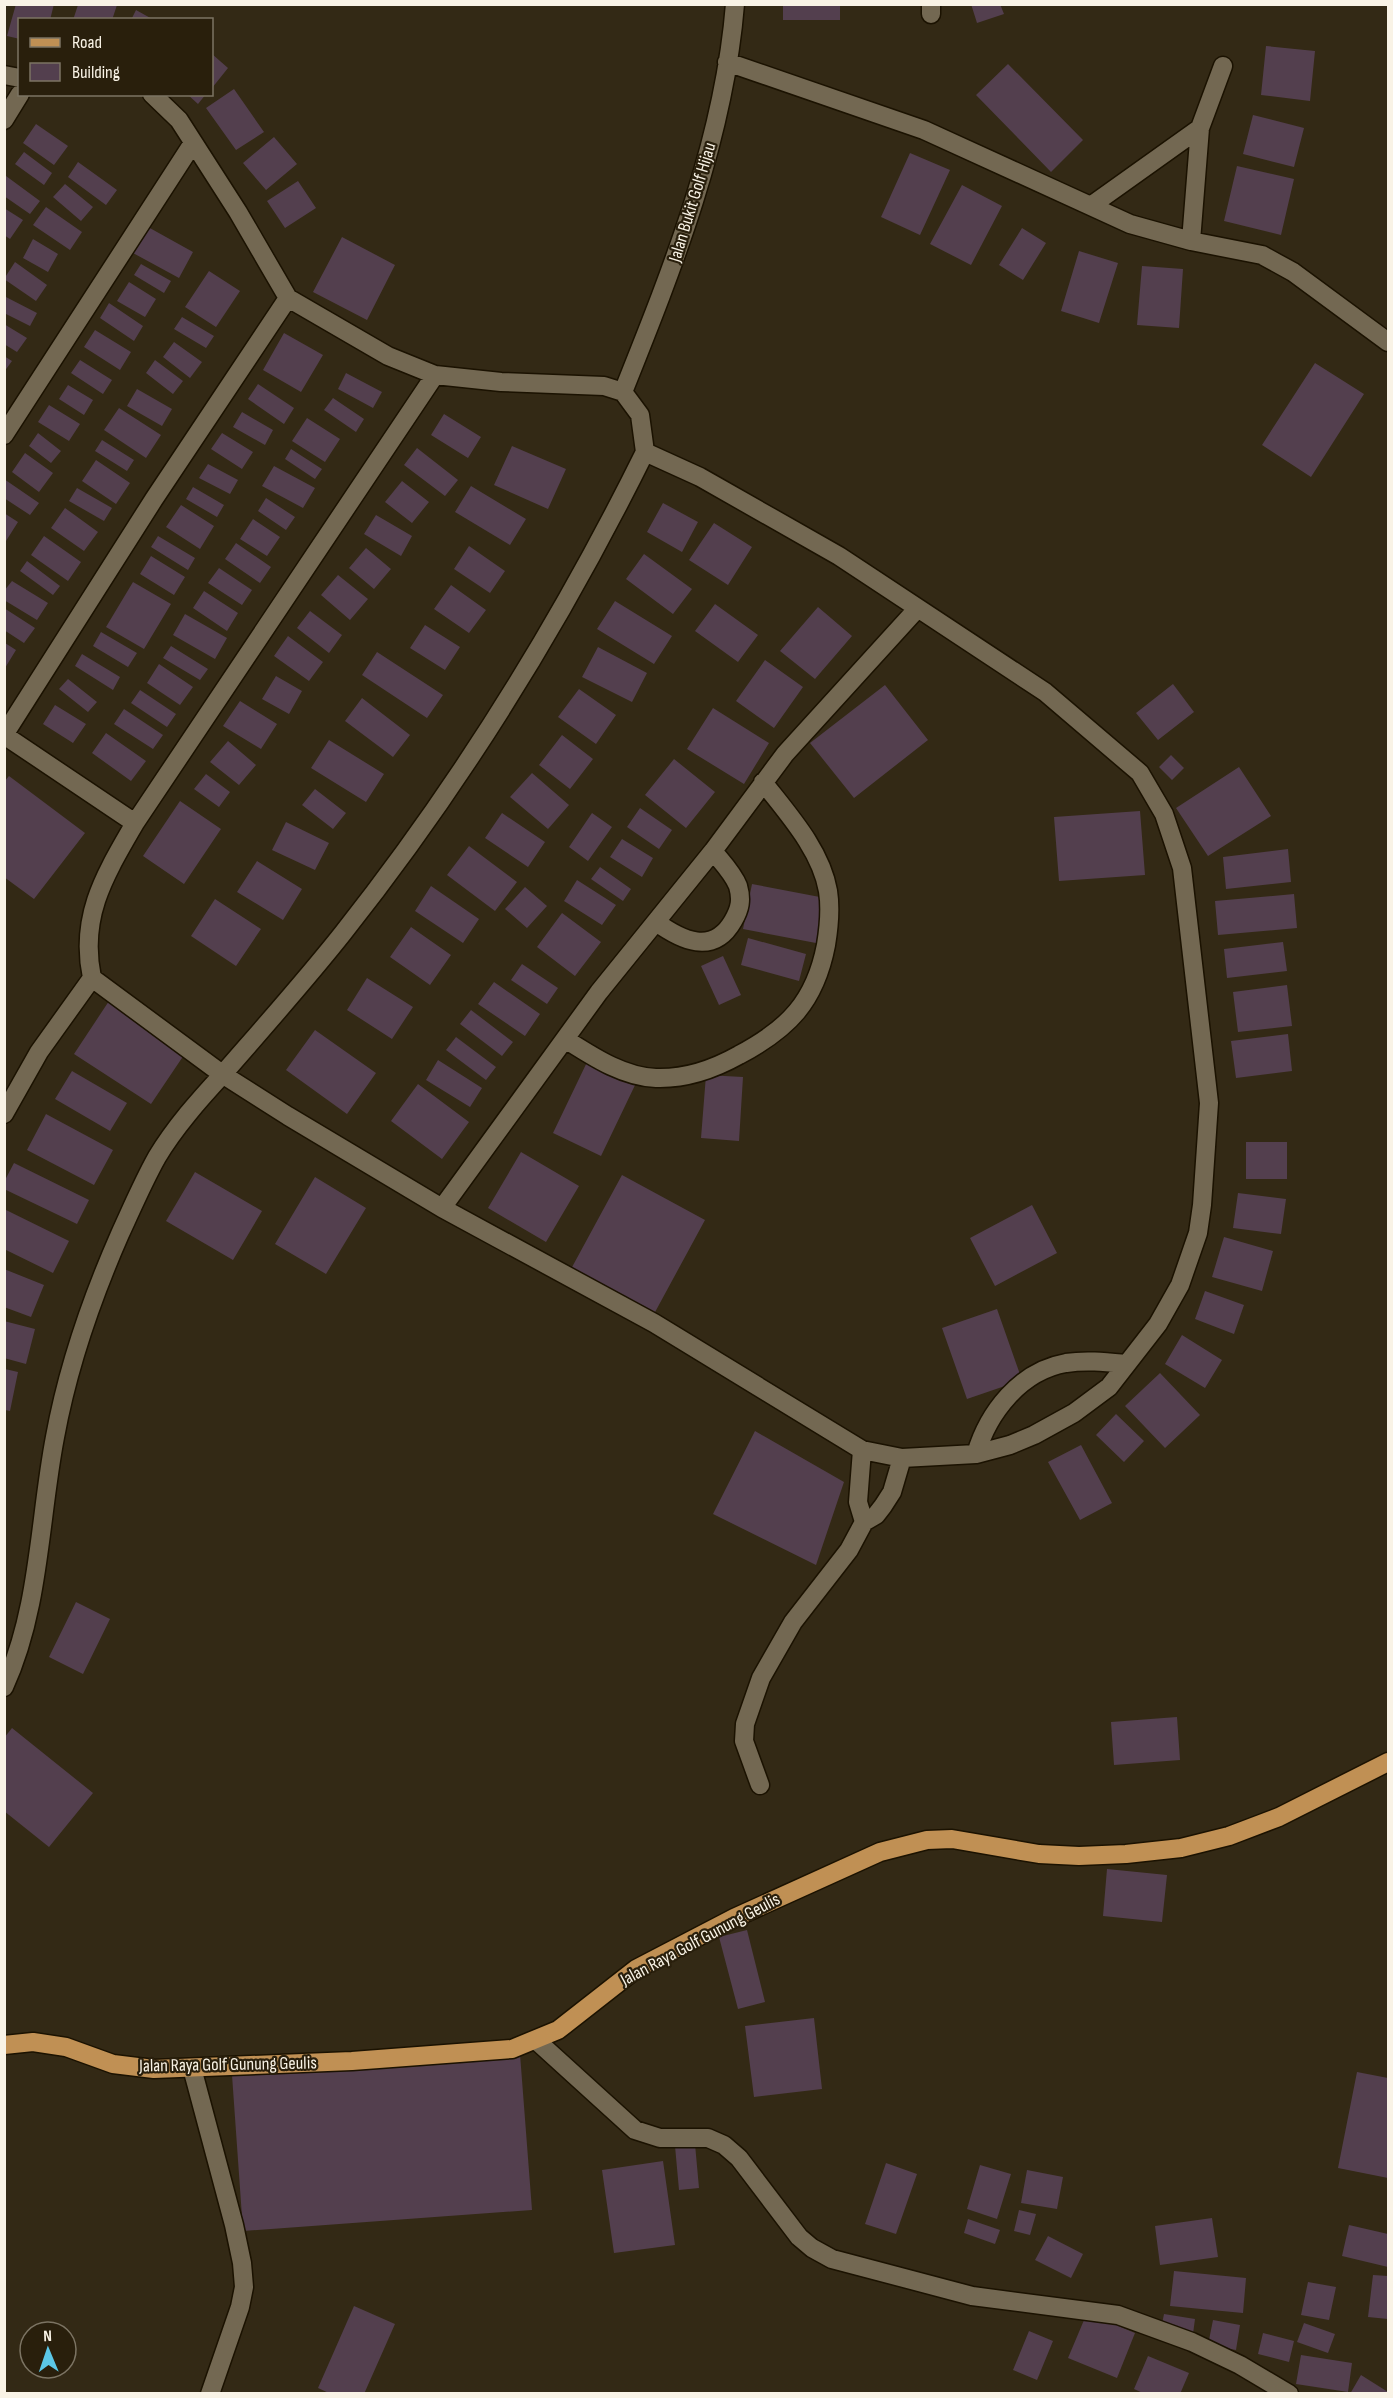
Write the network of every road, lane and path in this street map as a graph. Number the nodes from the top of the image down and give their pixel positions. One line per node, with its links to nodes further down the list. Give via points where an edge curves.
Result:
1 (735, 4): 2 (street, Jalan Bukit Golf Hijau)
2 (727, 62): 9 (street, via 924,130); 14 (street, Jalan Bukit Golf Hijau, via 719,113 673,265)
3 (1223, 66): 7 (street)
4 (19, 96): 6 (street)
5 (154, 96): 8 (street, via 179,120)
6 (4, 120)
7 (1200, 128): 9 (street); 10 (street)
8 (194, 143): 11 (street); 15 (street)
9 (1092, 205): 10 (street, via 1158,234)
10 (1191, 241): 12 (street, via 1262,255 1293,272)
11 (288, 298): 13 (street, via 388,356); 19 (street, via 160,489 4,735)
12 (1389, 342)
13 (435, 375): 14 (street, via 604,386); 19 (street)
14 (623, 392): 16 (street, via 640,416)
15 (4, 435)
16 (645, 452): 17 (street, via 700,477 839,556); 24 (street, via 568,597 505,703 410,847 340,937)
17 (917, 609): 18 (street); 27 (street, via 1045,692 1140,772 1164,814 1182,868 1209,1103 1202,1205 1198,1233 1180,1285 1158,1324)
18 (763, 782): 20 (street); 23 (street, via 815,855 828,889 831,917 824,955 812,992 794,1017 768,1039 723,1064 684,1077 654,1078 621,1070)
19 (135, 823): 22 (street, via 96,896 87,946)
20 (713, 851): 21 (street); 21 (street, via 737,884 741,904 727,932 712,940 695,942 678,937)
21 (656, 922): 23 (street)
22 (92, 978): 24 (street); 25 (street, via 39,1052)
23 (565, 1039): 26 (street)
24 (222, 1074): 26 (street); 32 (street, via 157,1157 96,1287 55,1434 29,1609 23,1639)
25 (4, 1114)
26 (442, 1208): 28 (street, via 654,1323)
27 (1126, 1364): 29 (street, via 1109,1387 1074,1413 1010,1445); 29 (street, via 1063,1364 1038,1374 1000,1403)
28 (862, 1450): 30 (street); 31 (street, via 858,1502)
29 (976, 1454): 30 (street)
30 (902, 1458): 31 (street, via 892,1492 876,1515)
31 (864, 1522): 34 (street, via 849,1550 793,1622 762,1678 745,1724 744,1741)
32 (5, 1686)
33 (1389, 1762): 35 (main road, Jalan Raya Golf Gunung Geulis, via 1279,1817 1229,1836 1181,1848 1078,1856 1039,1854 952,1839 927,1840 880,1852 734,1918 636,1969 558,2030)
34 (760, 1785)
35 (537, 2041): 37 (main road, Jalan Raya Golf Gunung Geulis, via 512,2049); 39 (street, via 635,2130 660,2138 708,2138 724,2145 739,2158 799,2237 832,2259 972,2296 1118,2315 1192,2342)
36 (4, 2045): 37 (main road, Jalan Raya Golf Gunung Geulis, via 33,2042 66,2047 113,2064)
37 (192, 2068): 38 (street, via 234,2225 244,2287)
38 (210, 2394)
39 (1289, 2394)

